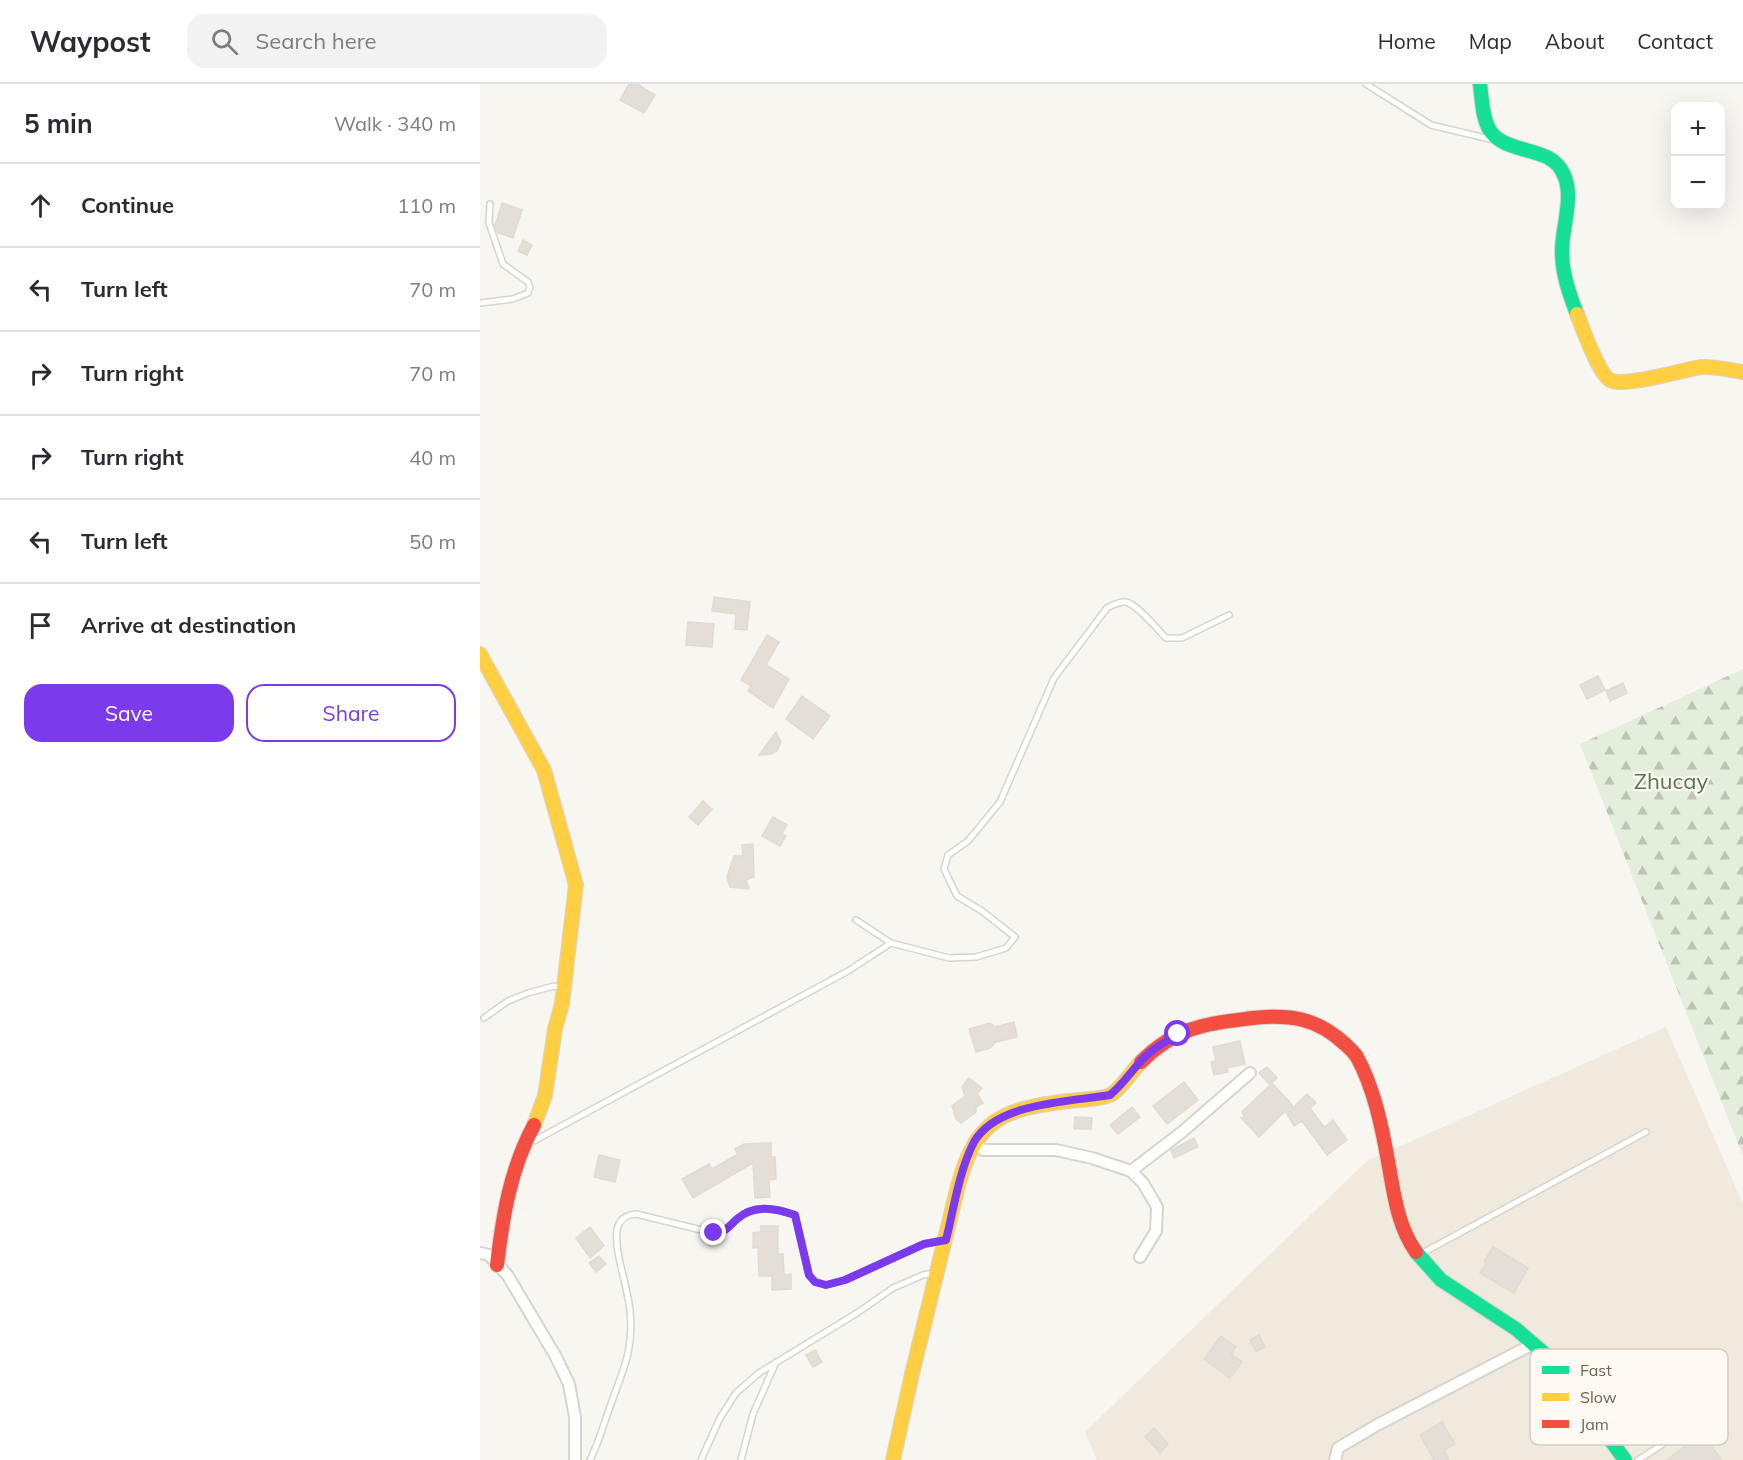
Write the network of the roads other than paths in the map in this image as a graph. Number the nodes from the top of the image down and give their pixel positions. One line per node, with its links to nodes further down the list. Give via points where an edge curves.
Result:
1 (1366, 84): 3 (lane, via 1431,125)
2 (1480, 84): 3 (street, via 1486,121)
3 (1501, 141): 6 (street, via 1559,164 1568,194 1562,248 1566,284 1607,378 1625,382 1704,367)
4 (490, 204): 5 (lane, via 489,223 503,264 530,287 528,293 513,299)
5 (480, 303)
6 (1743, 372)
7 (1229, 615): 10 (lane, via 1182,638 1166,638 1128,602 1107,608 1054,678 1000,802 968,841 948,855 944,869 957,896 1015,937 1006,948 976,957 949,958)
8 (480, 654): 11 (street, via 544,770 576,885)
9 (856, 920): 10 (lane)
10 (891, 943): 16 (lane, via 848,971)
11 (564, 990): 12 (lane, via 554,986 528,993); 16 (street, via 545,1096)
12 (484, 1018)
13 (1250, 1073): 17 (street)
14 (1646, 1132): 20 (lane)
15 (975, 1141): 17 (street, via 983,1150 1056,1150); 18 (street, via 964,1167); 20 (street, via 992,1123 1015,1112 1110,1095 1149,1054 1178,1034 1212,1023 1297,1017 1335,1035 1356,1055 1384,1140 1405,1236)
16 (523, 1146): 22 (street, via 504,1209)
17 (1131, 1171): 21 (street, via 1157,1207 1156,1231)
18 (946, 1240): 23 (street); 30 (lane, via 924,1244 854,1277 826,1285 809,1275 795,1215 782,1210 748,1210 720,1233 628,1215 620,1220 617,1230 631,1338 626,1366)
19 (480, 1253): 22 (street, via 489,1255)
20 (1418, 1255): 24 (street, via 1441,1280)
21 (1140, 1257)
22 (497, 1265): 29 (street, via 508,1276 569,1384 575,1417)
23 (937, 1273): 26 (lane, via 893,1288); 33 (street)
24 (1533, 1344): 25 (street); 34 (street, via 1377,1425 1338,1448)
25 (1539, 1349)
26 (776, 1362): 31 (lane, via 736,1393); 32 (lane, via 753,1414)
27 (1614, 1445): 35 (street)
28 (1661, 1445): 36 (lane)
29 (575, 1460)
30 (590, 1460)
31 (701, 1460)
32 (741, 1460)
33 (893, 1460)
34 (1335, 1460)
35 (1625, 1460)
36 (1638, 1460)

